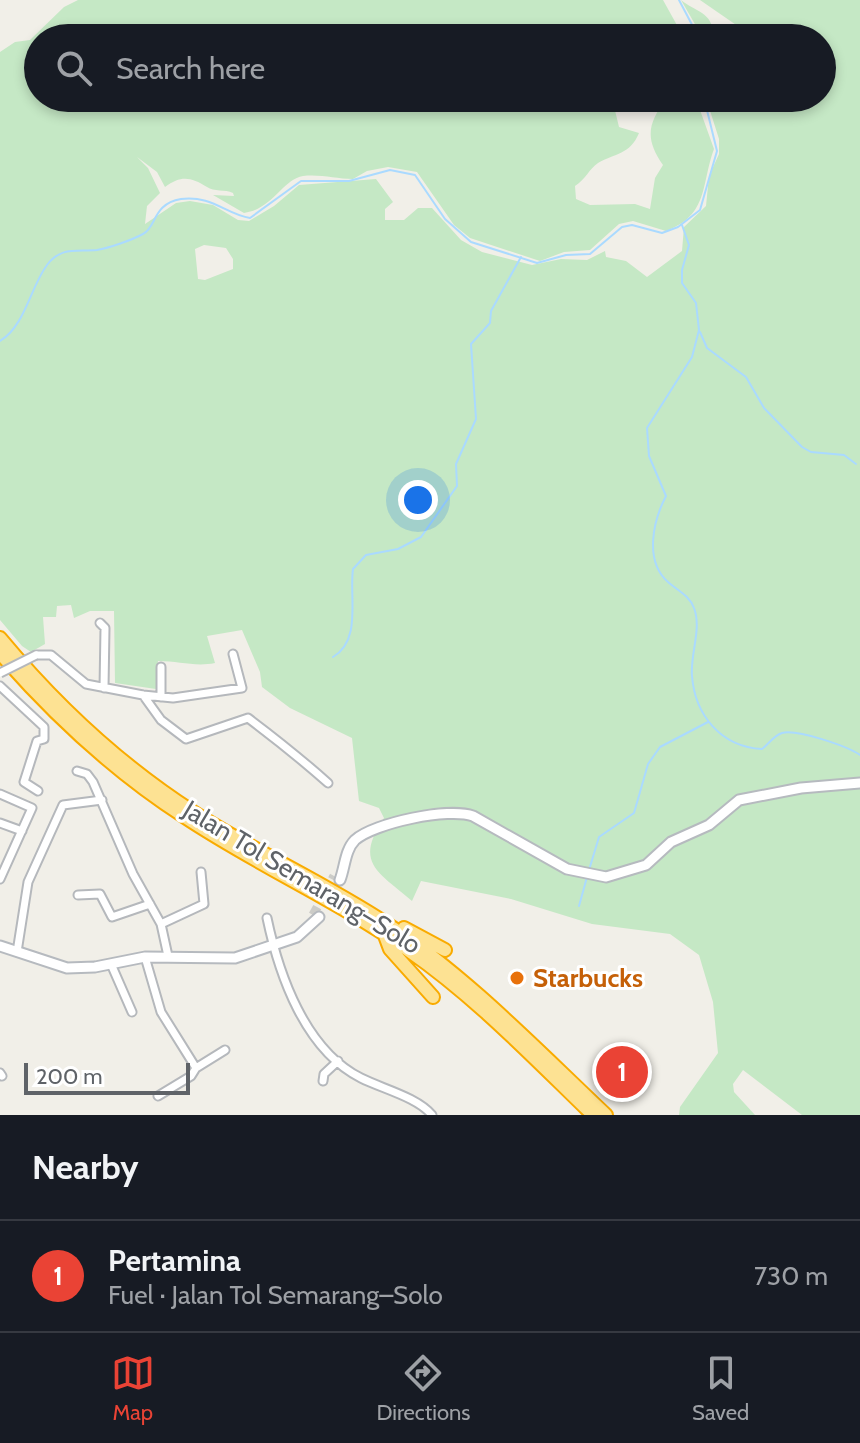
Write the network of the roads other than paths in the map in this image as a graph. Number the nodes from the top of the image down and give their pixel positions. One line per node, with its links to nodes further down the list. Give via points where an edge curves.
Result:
1 (100, 623): 8 (street, via 105,628)
2 (0, 638): 25 (highway, Jalan Tol Semarang–Solo, via 45,689 128,765 195,813)
3 (0, 653): 30 (highway, Jalan Tol Semarang–Solo, via 78,734 139,786 227,844)
4 (233, 654): 10 (street, via 242,688)
5 (161, 667): 10 (street)
6 (0, 673): 8 (street, bridge, via 36,655 51,655 83,683)
7 (0, 686): 14 (street, via 44,727 44,739 37,741 24,782)
8 (104, 688): 9 (street)
9 (143, 695): 10 (street); 12 (street, via 161,720 186,739 242,718 250,720 269,738 285,743)
10 (161, 697)
11 (77, 771): 16 (street, via 89,775)
12 (328, 783)
13 (860, 783): 22 (street, via 744,798 709,825 671,842 638,869 588,876 545,859 461,811 440,813 362,835)
14 (38, 791)
15 (0, 794): 18 (street, via 32,807)
16 (102, 800): 26 (street); 34 (street, via 63,805 28,882)
17 (0, 823): 18 (street)
18 (22, 831): 20 (street)
19 (0, 851): 20 (street)
20 (11, 855): 23 (street)
21 (201, 872): 29 (street, via 204,904)
22 (337, 878)
23 (0, 879)
24 (78, 895): 26 (street, via 99,894 112,917)
25 (351, 903): 33 (highway); 47 (highway, Jalan Tol Semarang–Solo, via 456,974)
26 (150, 904): 29 (street)
27 (316, 916): 32 (street, via 309,928)
28 (267, 918): 32 (street)
29 (161, 924): 35 (street)
30 (384, 933): 38 (highway, via 390,949); 46 (highway, Jalan Tol Semarang–Solo, via 450,980)
31 (0, 946): 34 (street)
32 (273, 946): 35 (street, via 235,958); 41 (street, via 304,1021)
33 (445, 950)
34 (17, 952): 37 (street, via 67,968)
35 (168, 956): 36 (street)
36 (145, 957): 37 (street); 42 (street, via 161,1012)
37 (111, 964): 39 (street)
38 (433, 997)
39 (132, 1012)
40 (225, 1050): 42 (street)
41 (338, 1061): 43 (street); 45 (street, via 354,1075)
42 (196, 1068): 44 (street)
43 (323, 1081)
44 (158, 1096)
45 (432, 1115)
46 (593, 1115)
47 (606, 1115)

